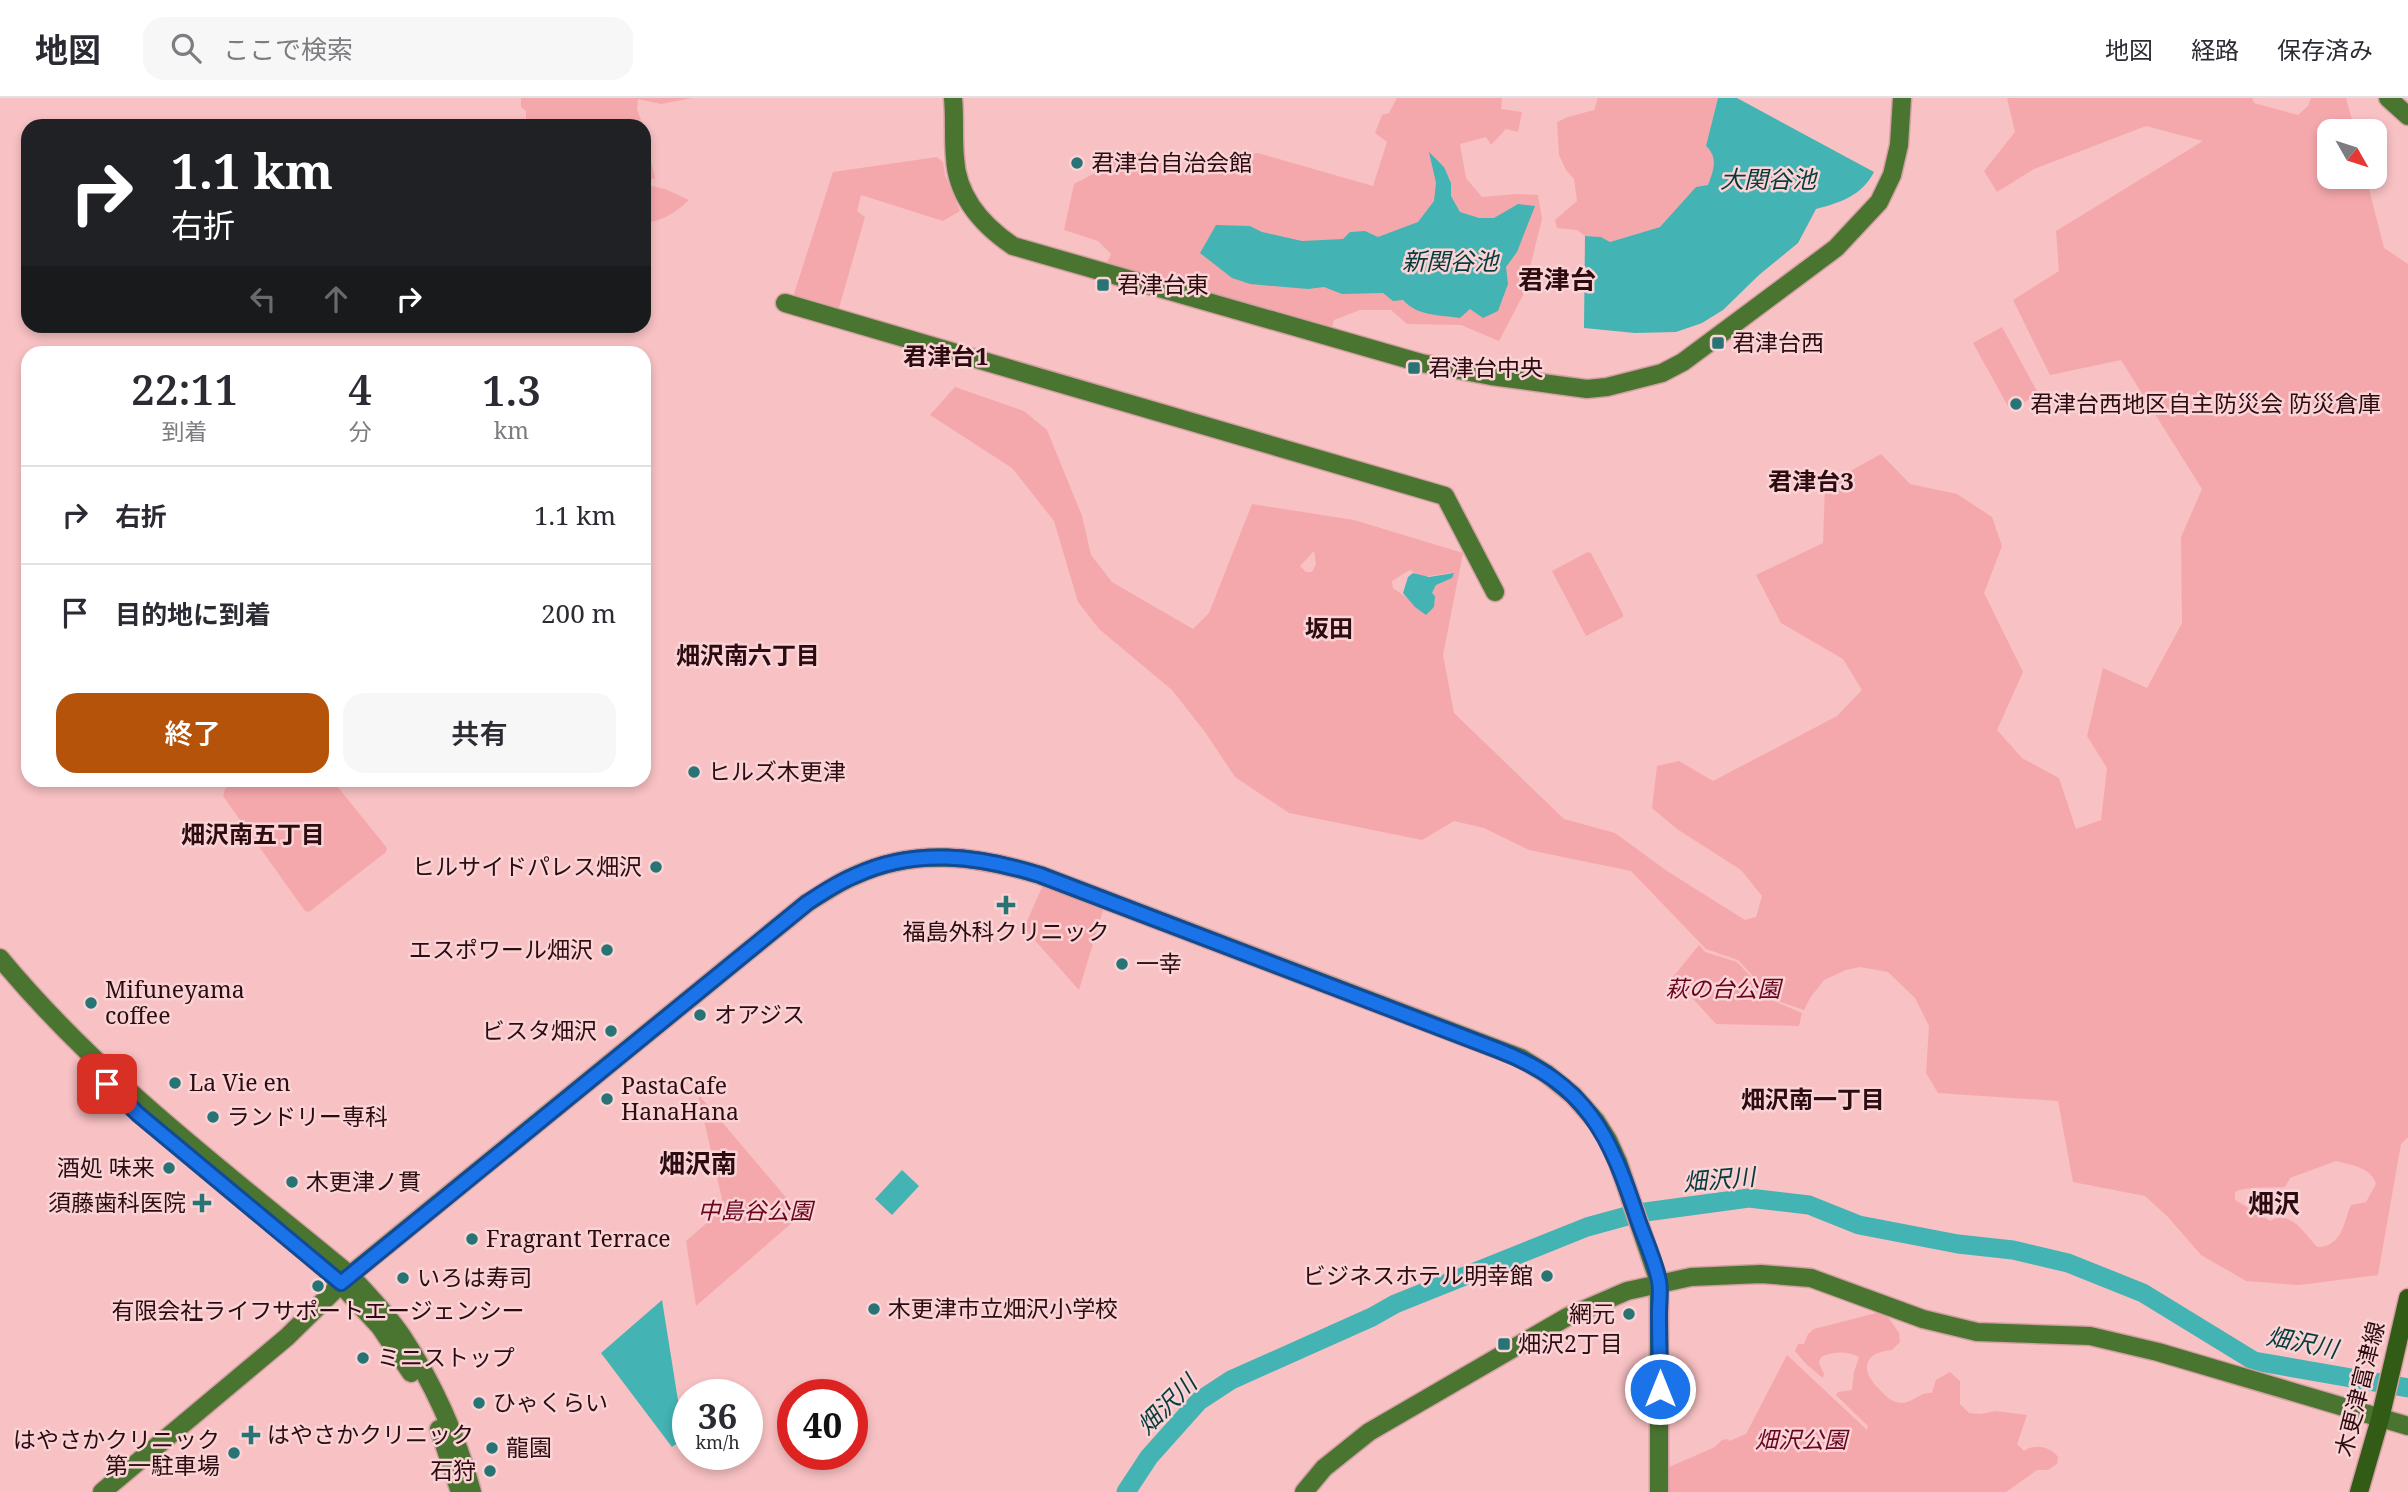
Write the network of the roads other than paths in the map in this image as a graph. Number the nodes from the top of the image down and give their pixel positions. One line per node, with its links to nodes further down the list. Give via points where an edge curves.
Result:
1 (953, 98): 2 (street, via 955,159 963,192 983,222 1013,246 1421,363 1587,389 1662,373 1683,362 1836,248 1879,202 1892,175)
2 (1902, 98)
3 (2388, 98): 4 (street)
4 (2408, 116)
5 (785, 303): 6 (street, via 1445,496)
6 (1495, 592)
7 (0, 958): 9 (street, via 90,1054)
8 (0, 975): 9 (street, via 138,1114)
9 (346, 1279): 10 (street, via 807,903 879,866 960,857 999,862 1040,875 1521,1058 1573,1095 1596,1121 1613,1151); 14 (street, via 287,1337); 15 (street, via 429,1405); 16 (street, via 401,1335 418,1361 453,1433)
10 (1659, 1282): 12 (street, via 1761,1275 1811,1278 1923,1319 1977,1332 2090,1336); 17 (street, via 1567,1317 1369,1432 1324,1468); 18 (street)
11 (2408, 1298): 12 (main road, 木更津富津線)
12 (2380, 1419): 13 (street); 19 (main road, 木更津富津線)
13 (2408, 1426)
14 (102, 1492)
15 (460, 1492)
16 (472, 1492)
17 (1304, 1492)
18 (1659, 1492)
19 (2359, 1492)

